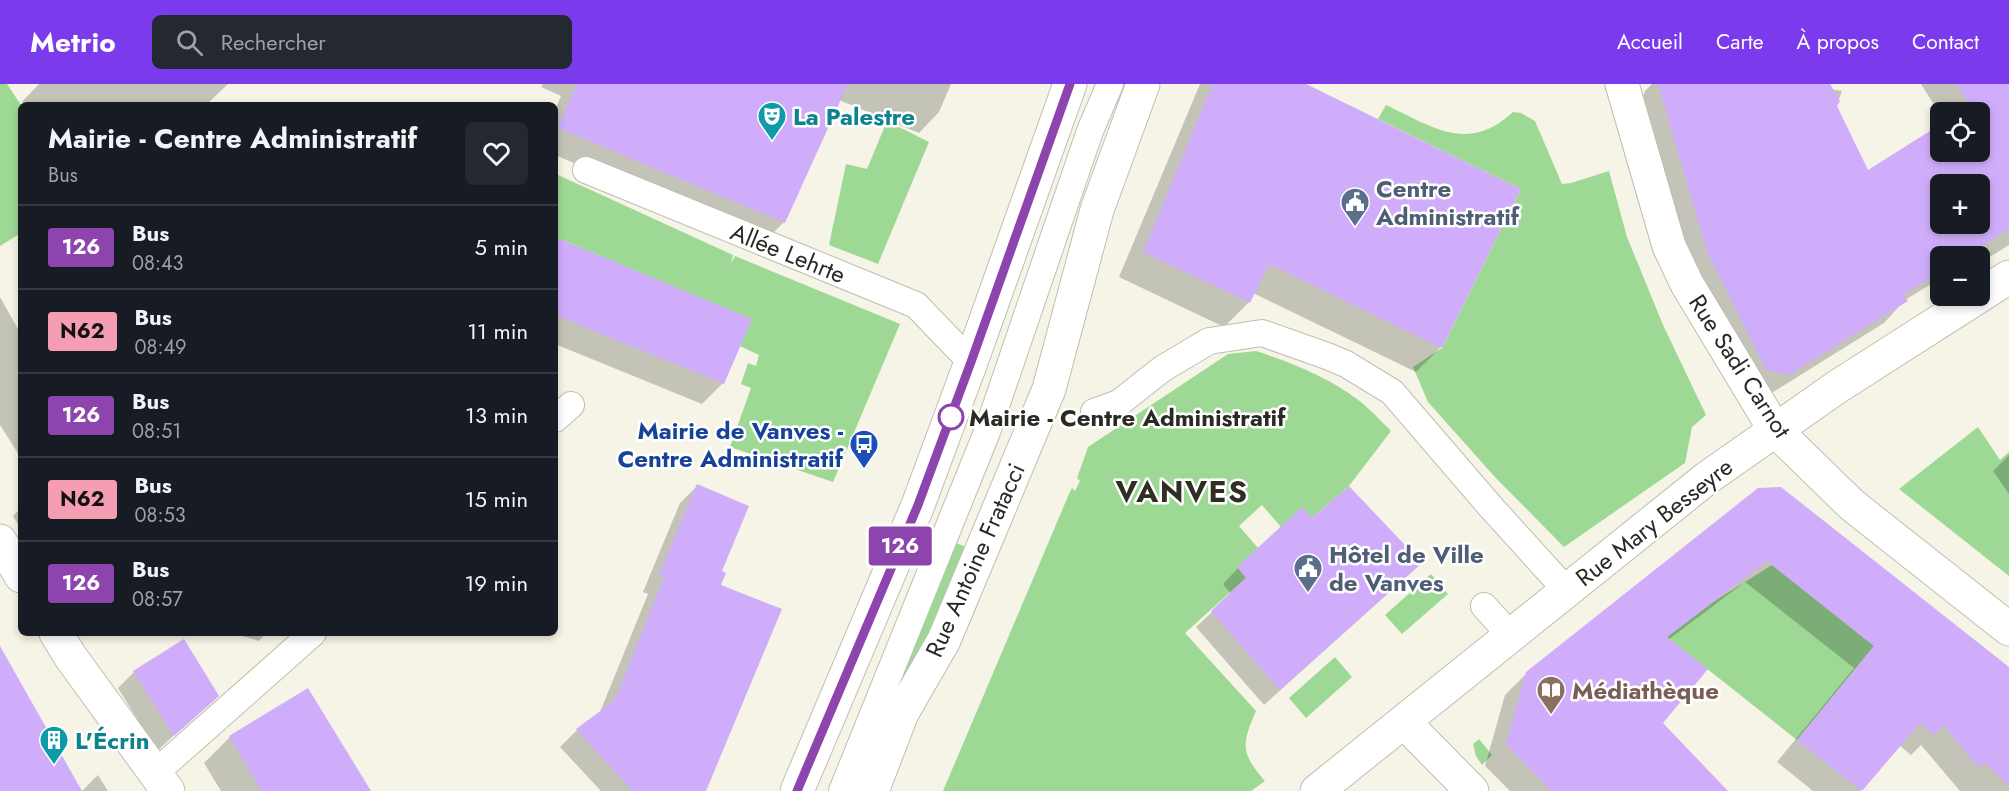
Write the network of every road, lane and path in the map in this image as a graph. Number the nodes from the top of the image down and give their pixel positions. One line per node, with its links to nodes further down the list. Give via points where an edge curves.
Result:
1 (1070, 84): 7 (main road)
2 (1110, 84): 21 (lane, Rue Antoine Fratacci, via 1090,130 987,432)
3 (1143, 84): 22 (main road, Rue Antoine Fratacci, via 1097,210 1049,389 944,640 902,713)
4 (1622, 84): 9 (main road, Rue Sadi Carnot, via 1669,246 1687,284)
5 (586, 170): 7 (lane, Allée Lehrte, via 916,305)
6 (2009, 277): 9 (main road, Rue Mary Besseyre)
7 (971, 362): 20 (main road, via 918,505)
8 (1094, 412): 12 (lane, via 1119,403 1162,369 1209,341 1262,333 1336,360 1392,392)
9 (1775, 430): 12 (main road, Rue Mary Besseyre, via 1707,478); 14 (main road, Rue Sadi Carnot, via 1852,506)
10 (0, 541): 11 (main road)
11 (18, 571)
12 (1567, 591): 17 (main road, Rue Mary Besseyre)
13 (1484, 606): 17 (lane)
14 (2009, 628)
15 (58, 636): 19 (main road)
16 (310, 636): 19 (lane)
17 (1511, 636): 18 (main road, Rue Mary Besseyre)
18 (1404, 722): 23 (main road, Rue Mary Besseyre); 24 (main road)
19 (161, 782)
20 (797, 791)
21 (843, 791)
22 (872, 791)
23 (1317, 791)
24 (1472, 791)

